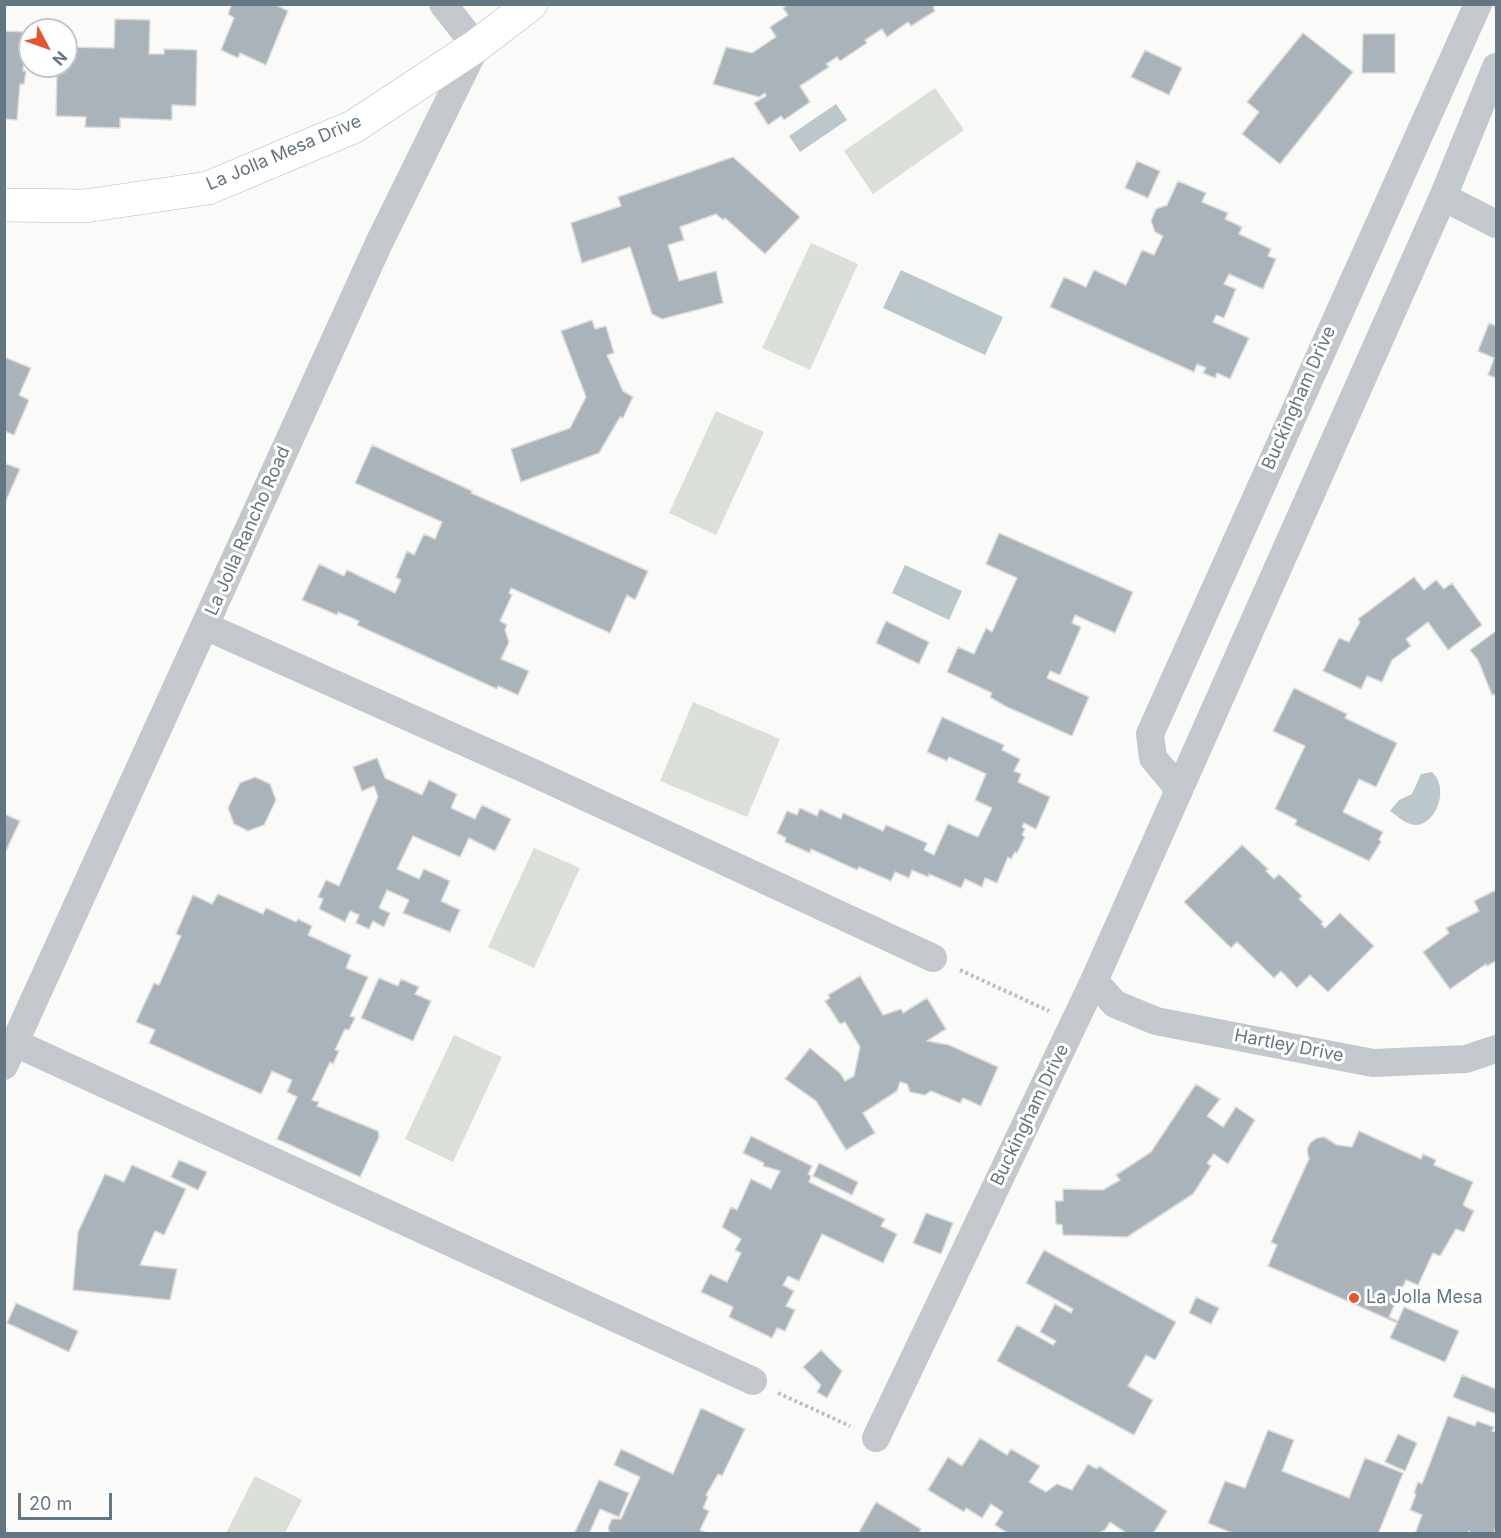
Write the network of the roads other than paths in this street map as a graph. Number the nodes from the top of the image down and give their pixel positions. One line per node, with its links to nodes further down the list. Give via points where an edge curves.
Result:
1 (443, 4): 4 (street)
2 (531, 4): 4 (street, La Jolla Mesa Drive)
3 (1478, 4): 10 (street, Buckingham Drive, via 1150,734 1153,758)
4 (476, 46): 7 (street, La Jolla Mesa Drive, via 353,127 208,188 84,206); 9 (street, La Jolla Rancho Road, via 379,243)
5 (1497, 67): 6 (street, Buckingham Drive)
6 (1443, 197): 8 (street); 10 (street, Buckingham Drive)
7 (4, 205)
8 (1497, 224)
9 (205, 626): 11 (street); 14 (street, La Jolla Rancho Road)
10 (1179, 789): 12 (street, Buckingham Drive)
11 (933, 958)
12 (1094, 981): 13 (street, Hartley Drive, via 1115,1004 1156,1021 1373,1063 1466,1059); 16 (street, Buckingham Drive)
13 (1497, 1049)
14 (10, 1054): 15 (street)
15 (753, 1381)
16 (876, 1438)

